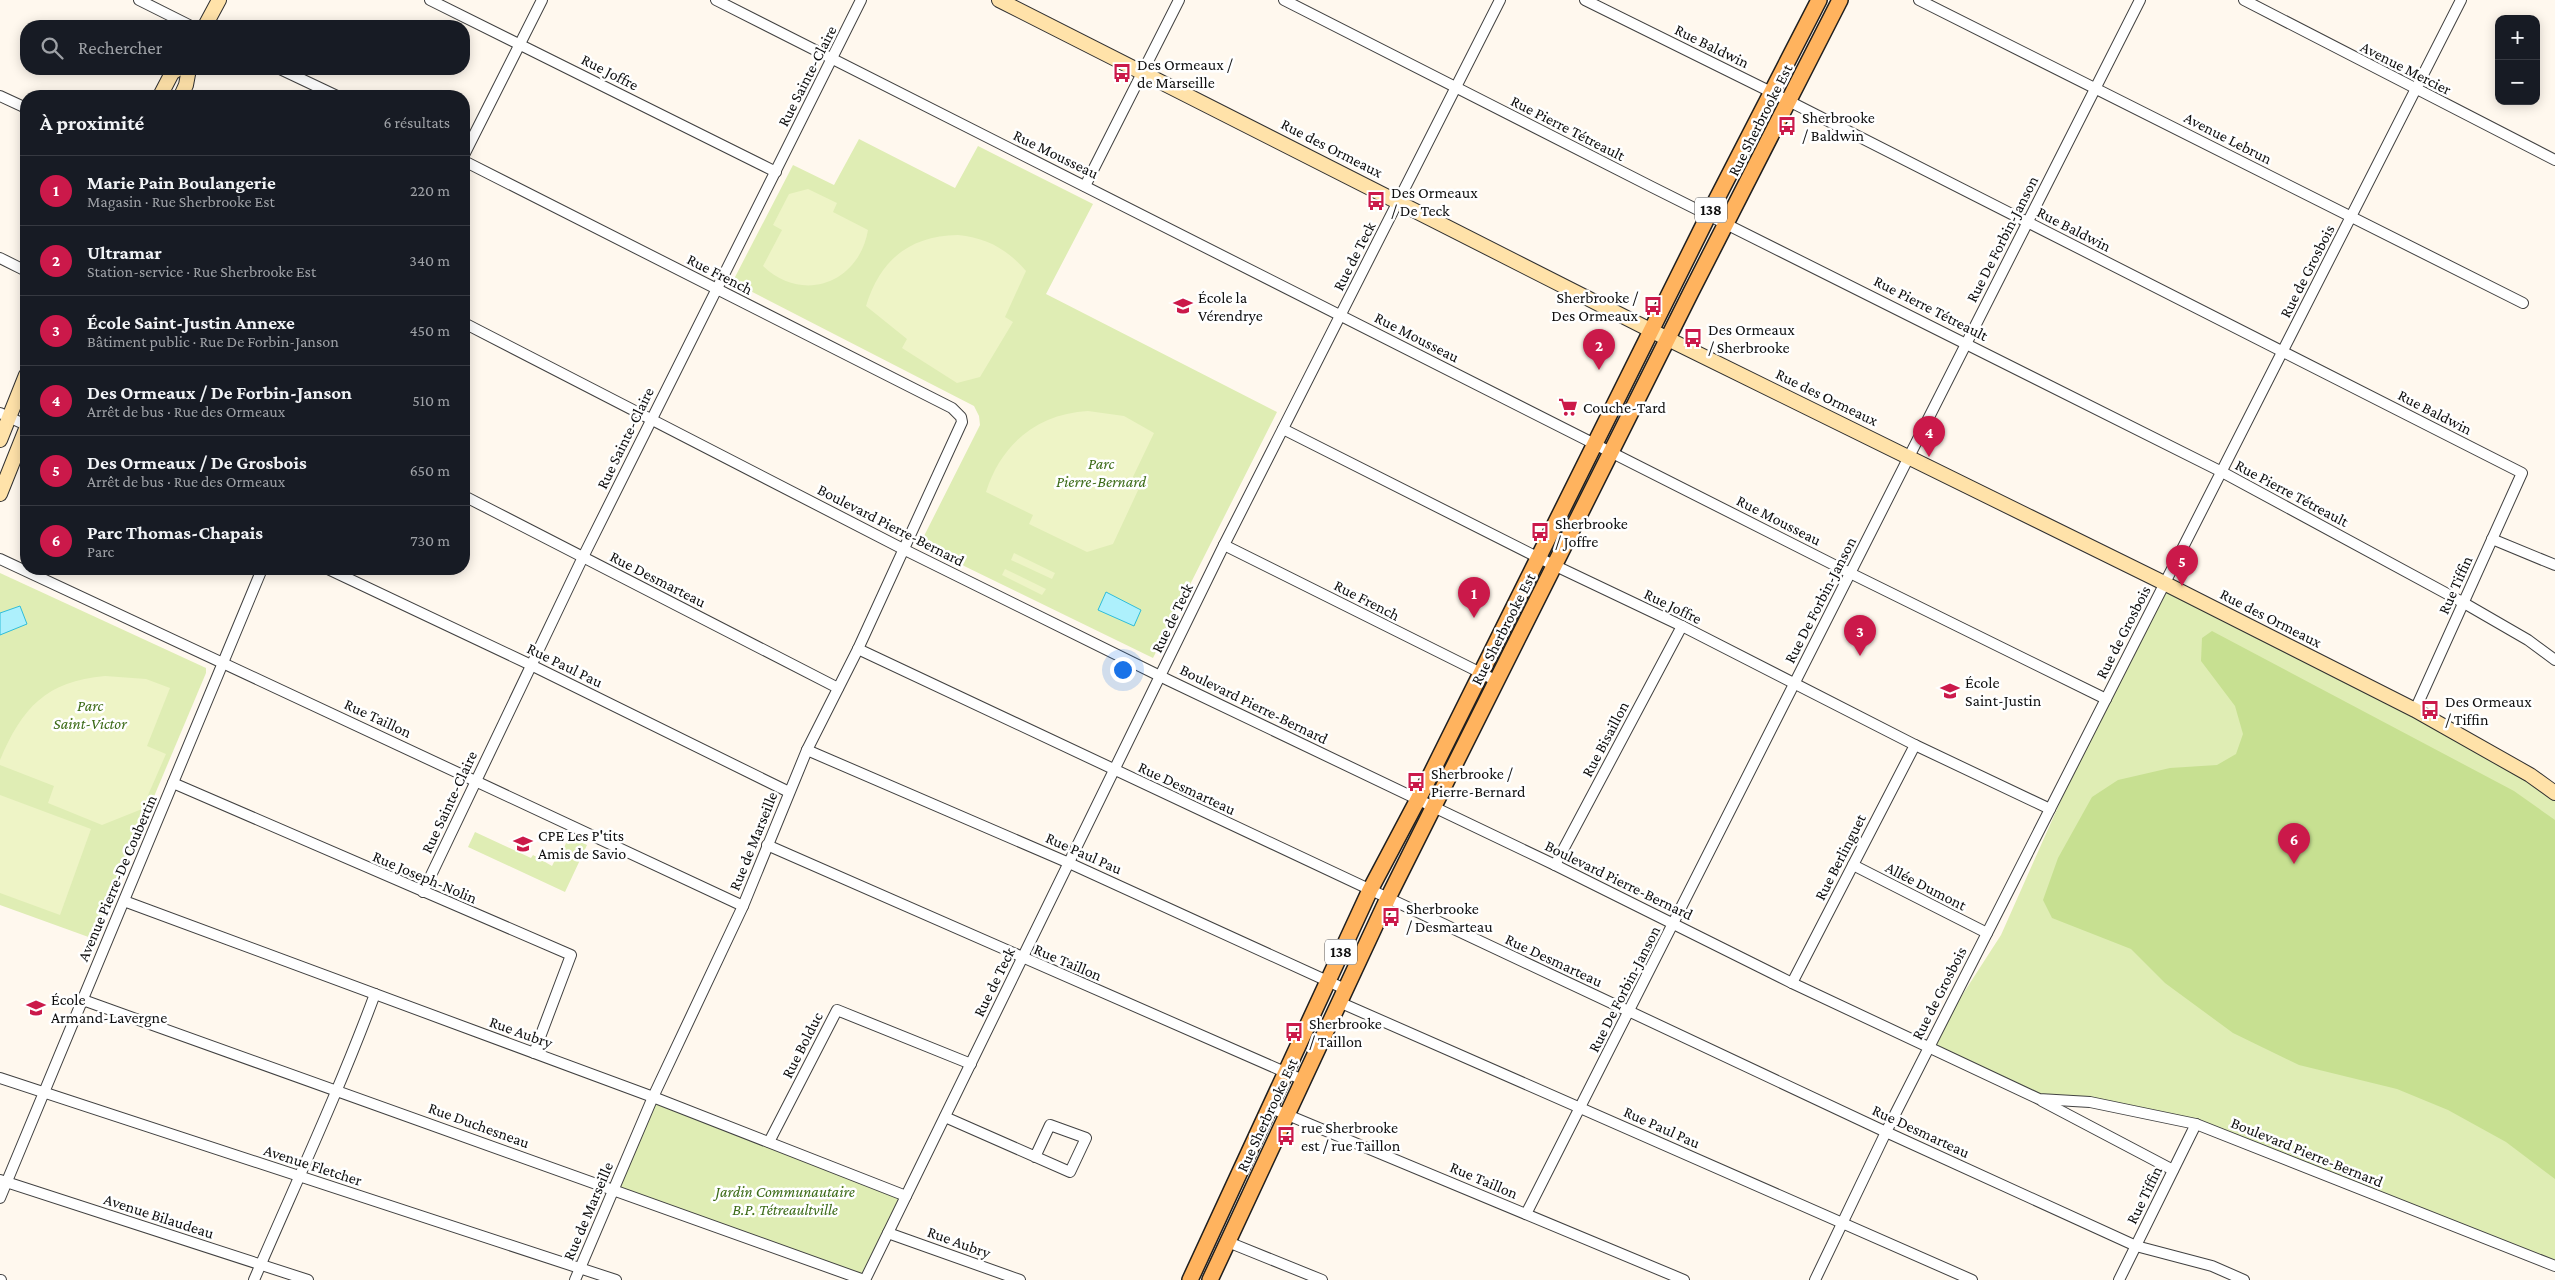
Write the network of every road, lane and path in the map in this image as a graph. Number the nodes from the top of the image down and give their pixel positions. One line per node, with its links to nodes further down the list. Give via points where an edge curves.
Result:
1 (139, 0): 18 (street)
2 (219, 0): 19 (street)
3 (430, 0): 20 (street, Rue Joffre)
4 (542, 0): 20 (street)
5 (716, 0): 21 (street, Rue Mousseau)
6 (862, 0): 21 (street, Rue Sainte-Claire)
7 (1000, 0): 22 (street, Rue des Ormeaux)
8 (1179, 0): 22 (street)
9 (1284, 0): 26 (street, Rue Pierre Tétreault)
10 (1500, 0): 26 (street, Rue de Teck)
11 (1585, 0): 32 (street, Rue Baldwin)
12 (1819, 0): 32 (main road, Rue Sherbrooke Est / 138)
13 (1840, 0): 34 (main road, Rue Sherbrooke Est / 138)
14 (1919, 0): 27 (street, Avenue Lebrun)
15 (2140, 0): 27 (street, Rue De Forbin-Janson)
16 (2244, 0): 31 (street, Avenue Mercier)
17 (2461, 0): 31 (street, Rue de Grosbois)
18 (179, 20)
19 (208, 20)
20 (521, 44): 36 (street); 39 (street, Rue Joffre)
21 (832, 58): 39 (street, Rue Sainte-Claire); 40 (street, Rue Mousseau)
22 (1142, 72): 40 (street); 41 (street, Rue des Ormeaux)
23 (171, 75): 28 (street)
24 (187, 75): 29 (street)
25 (293, 75): 30 (street)
26 (1456, 88): 41 (street, Rue de Teck); 42 (street, Rue Pierre Tétreault)
27 (2095, 89): 43 (street, Avenue Lebrun); 45 (street, Rue De Forbin-Janson)
28 (163, 90)
29 (184, 90)
30 (324, 90)
31 (2416, 90): 37 (street, Avenue Mercier); 43 (street, Rue de Grosbois)
32 (1771, 92): 34 (street, Rue Baldwin); 42 (main road, Rue Sherbrooke Est / 138)
33 (0, 96): 35 (street)
34 (1790, 102): 44 (main road, Rue Sherbrooke Est / 138); 45 (street, Rue Baldwin)
35 (20, 105)
36 (470, 144)
37 (2555, 160)
38 (470, 164): 48 (street, Rue French)
39 (776, 172): 48 (street, Rue Sainte-Claire)
40 (1085, 186): 50 (street, Rue Mousseau)
41 (1399, 201): 50 (street, Rue de Teck); 52 (street, Rue des Ormeaux)
42 (1709, 214): 44 (street, Rue Pierre Tétreault); 52 (main road, Rue Sherbrooke Est / 138)
43 (2351, 217): 49 (street, Avenue Lebrun); 55 (street, Rue de Grosbois)
44 (1727, 223): 53 (main road, Rue Sherbrooke Est / 138); 54 (street, Rue Pierre Tétreault)
45 (2028, 223): 54 (street, Rue De Forbin-Janson); 55 (street, Rue Baldwin)
46 (0, 258): 47 (street)
47 (20, 268)
48 (717, 289): 58 (street, Rue French, via 952,408); 59 (street, Rue Sainte-Claire)
49 (2523, 304)
50 (1340, 315): 61 (street, Rue de Teck); 64 (street, Rue Mousseau)
51 (470, 326): 59 (street, Boulevard Pierre-Bernard)
52 (1651, 330): 53 (street, Rue des Ormeaux); 64 (main road, Rue Sherbrooke Est / 138)
53 (1668, 338): 65 (main road, Rue Sherbrooke Est / 138); 66 (street, Rue des Ormeaux)
54 (1967, 343): 66 (street, Rue De Forbin-Janson); 67 (street, Rue Pierre Tétreault)
55 (2283, 351): 67 (street, Rue de Grosbois); 68 (street, Rue Baldwin)
56 (20, 386): 57 (street)
57 (5, 415): 60 (street); 62 (street)
58 (961, 416): 73 (street, Rue de Marseille, via 961,428)
59 (651, 418): 73 (street, Boulevard Pierre-Bernard); 74 (street, Rue Sainte-Claire)
60 (20, 422)
61 (1284, 429): 72 (street, Rue de Teck); 75 (street, Rue Joffre)
62 (0, 440)
63 (20, 444): 69 (street)
64 (1595, 444): 65 (street, Rue Mousseau); 75 (main road, Rue Sherbrooke Est / 138)
65 (1611, 451): 77 (main road, Rue Sherbrooke Est / 138); 80 (street, Rue Mousseau)
66 (1909, 457): 80 (street, Rue De Forbin-Janson); 84 (street, Rue des Ormeaux)
67 (2222, 472): 84 (street, Rue de Grosbois); 85 (street, Rue Pierre Tétreault)
68 (2522, 473): 71 (street, Rue Tiffin)
69 (0, 494)
70 (470, 499): 74 (street, Rue Desmarteau)
71 (2492, 539): 78 (street); 85 (street, Rue Tiffin)
72 (1224, 545): 91 (street, Rue French); 92 (street, Rue de Teck)
73 (904, 550): 87 (street, Rue de Marseille); 92 (street, Boulevard Pierre-Bernard)
74 (583, 557): 90 (street, Rue Sainte-Claire); 95 (street, Rue Desmarteau)
75 (1539, 558): 77 (street, Rue Joffre); 91 (main road, Rue Sherbrooke Est / 138)
76 (0, 559): 79 (street, Rue Taillon)
77 (1555, 565): 86 (street, Rue Joffre); 93 (main road, Rue Sherbrooke Est / 138)
78 (2555, 565)
79 (20, 568)
80 (1850, 573): 94 (street, Rue De Forbin-Janson); 96 (street, Rue Mousseau)
81 (35, 575): 89 (street, Rue Taillon)
82 (259, 575): 89 (street, Avenue Pierre-De Coubertin)
83 (341, 575): 90 (street, Rue Paul Pau)
84 (2164, 584): 96 (street, Rue de Grosbois); 97 (street, Rue des Ormeaux)
85 (2464, 603): 88 (street, Rue Pierre Tétreault, via 2528,640); 97 (street, Rue Tiffin)
86 (1682, 626): 94 (street, Rue Joffre); 110 (street, Rue Bisaillon)
87 (858, 649): 95 (street, Rue de Marseille); 100 (street, Rue Desmarteau)
88 (2555, 660)
89 (223, 662): 101 (street, Rue Taillon); 102 (street, Avenue Pierre-De Coubertin)
90 (531, 665): 101 (street, Rue Sainte-Claire); 103 (street, Rue Paul Pau)
91 (1481, 673): 93 (street, Rue French); 105 (main road, Rue Sherbrooke Est / 138)
92 (1160, 676): 100 (street, Rue de Teck); 105 (street, Boulevard Pierre-Bernard)
93 (1496, 681): 106 (main road, Rue Sherbrooke Est / 138)
94 (1794, 684): 98 (street, Rue Joffre); 117 (street, Rue De Forbin-Janson)
95 (838, 688): 99 (street, Rue de Marseille)
96 (2106, 699): 107 (street, Rue de Grosbois)
97 (2415, 710): 104 (street, Rue des Ormeaux, via 2530,775)
98 (1915, 746): 107 (street, Rue Joffre); 111 (street, Rue Berlinguet)
99 (808, 750): 103 (street, Rue de Marseille); 109 (street, Rue Paul Pau)
100 (1114, 771): 109 (street, Rue de Teck); 112 (street, Rue Desmarteau)
101 (476, 780): 113 (street, Rue Sainte-Claire); 116 (street, Rue Taillon)
102 (173, 783): 113 (street, Rue Joseph-Nolin); 115 (street, Avenue Pierre-De Coubertin)
103 (788, 792): 108 (street, Rue de Marseille)
104 (2555, 793)
105 (1418, 799): 106 (street, Boulevard Pierre-Bernard); 112 (main road, Rue Sherbrooke Est / 138)
106 (1434, 806): 110 (street, Boulevard Pierre-Bernard); 114 (main road, Rue Sherbrooke Est / 138)
107 (2050, 809): 118 (street, Rue de Grosbois)
108 (767, 845): 116 (street, Rue de Marseille); 119 (street, Rue Taillon)
109 (1069, 863): 119 (street, Rue de Teck); 120 (street, Rue Paul Pau)
110 (1555, 865): 117 (street, Boulevard Pierre-Bernard)
111 (1852, 865): 118 (street, Allée Dumont); 121 (street, Rue Berlinguet)
112 (1370, 890): 114 (street, Rue Desmarteau); 120 (main road, Rue Sherbrooke Est / 138)
113 (423, 892): 127 (street, Rue Joseph-Nolin, via 571,955)
114 (1388, 898): 123 (main road, Rue Sherbrooke Est / 138); 125 (street, Rue Desmarteau)
115 (124, 901): 122 (street, Rue Aubry); 124 (street, Avenue Pierre-De Coubertin)
116 (743, 906): 134 (street, Rue de Marseille)
117 (1674, 923): 121 (street, Boulevard Pierre-Bernard); 125 (street, Rue De Forbin-Janson)
118 (1986, 934): 126 (street, Rue de Grosbois)
119 (1022, 959): 128 (street, Rue de Teck); 129 (street, Rue Taillon)
120 (1328, 981): 123 (street, Rue Paul Pau); 129 (main road, Rue Sherbrooke Est / 138)
121 (1792, 983): 126 (street, Boulevard Pierre-Bernard)
122 (375, 994): 127 (street, Rue Aubry); 132 (street)
123 (1342, 996): 131 (main road, Rue Sherbrooke Est / 138); 136 (street, Rue Paul Pau)
124 (83, 1000): 132 (street, Rue Duchesneau); 133 (street, Avenue Pierre-De Coubertin)
125 (1629, 1012): 136 (street, Rue De Forbin-Janson); 141 (street, Rue Desmarteau)
126 (1928, 1048): 135 (street, Boulevard Pierre-Bernard); 141 (street, Rue de Grosbois)
127 (534, 1053): 134 (street, Rue Aubry)
128 (971, 1064): 139 (street, Rue de Teck); 142 (street, Rue Bolduc, via 837,1010)
129 (1286, 1073): 131 (street, Rue Taillon); 137 (main road, Rue Sherbrooke Est / 138)
130 (0, 1078): 133 (street, Avenue Fletcher)
131 (1303, 1080): 138 (main road, Rue Sherbrooke Est / 138)
132 (338, 1090): 145 (street); 147 (street, Rue Duchesneau)
133 (44, 1093): 145 (street, Avenue Fletcher); 146 (street, Avenue Pierre-De Coubertin)
134 (653, 1097): 142 (street, Rue Aubry); 147 (street, Rue de Marseille)
135 (2039, 1099): 140 (street, Boulevard Pierre-Bernard, via 2090,1102); 144 (street, Boulevard Pierre-Bernard)
136 (1580, 1107): 150 (street, Rue De Forbin-Janson); 151 (street, Rue Paul Pau)
137 (1271, 1108): 138 (street, Rue Taillon); 164 (main road, Rue Sherbrooke Est / 138)
138 (1287, 1114): 150 (street, Rue Taillon); 153 (main road, Rue Sherbrooke Est / 138)
139 (945, 1117): 143 (street); 148 (street, Rue de Teck)
140 (2196, 1124): 144 (street, Rue Tiffin); 156 (street, Boulevard Pierre-Bernard)
141 (1886, 1132): 151 (street, Rue de Grosbois); 154 (street, Rue Desmarteau)
142 (769, 1142): 148 (street, Rue Aubry)
143 (1035, 1157): 143 (street, via 1050,1125 1086,1138 1070,1172)
144 (2173, 1170): 154 (street, Rue Tiffin)
145 (298, 1176): 155 (street); 157 (street, Avenue Fletcher)
146 (3, 1181): 149 (street, Avenue Pierre-De Coubertin); 155 (street, Avenue Bilaudeau)
147 (613, 1190): 157 (street, Rue de Marseille); 162 (street, Rue Duchesneau)
148 (906, 1196): 152 (street, Rue de Teck)
149 (0, 1198)
150 (1526, 1214): 167 (street, Rue Taillon)
151 (1841, 1223): 168 (street, Rue de Grosbois); 169 (street, Rue Paul Pau)
152 (888, 1233): 162 (street, Rue de Teck); 163 (street, Rue Aubry)
153 (1228, 1242): 165 (main road, Rue Sherbrooke Est / 138); 166 (street)
154 (2136, 1246): 170 (street, Rue Tiffin); 171 (street, Rue Desmarteau, via 2212,1266)
155 (261, 1264): 158 (street); 159 (street, Avenue Bilaudeau)
156 (2555, 1266)
157 (580, 1268): 160 (street, Rue de Marseille); 161 (street, Avenue Fletcher)
158 (254, 1280)
159 (308, 1280)
160 (575, 1280)
161 (616, 1280)
162 (865, 1280)
163 (1020, 1280)
164 (1190, 1280)
165 (1210, 1280)
166 (1322, 1280)
167 (1684, 1280)
168 (1815, 1280)
169 (1972, 1280)
170 (2119, 1280)
171 (2244, 1280)

